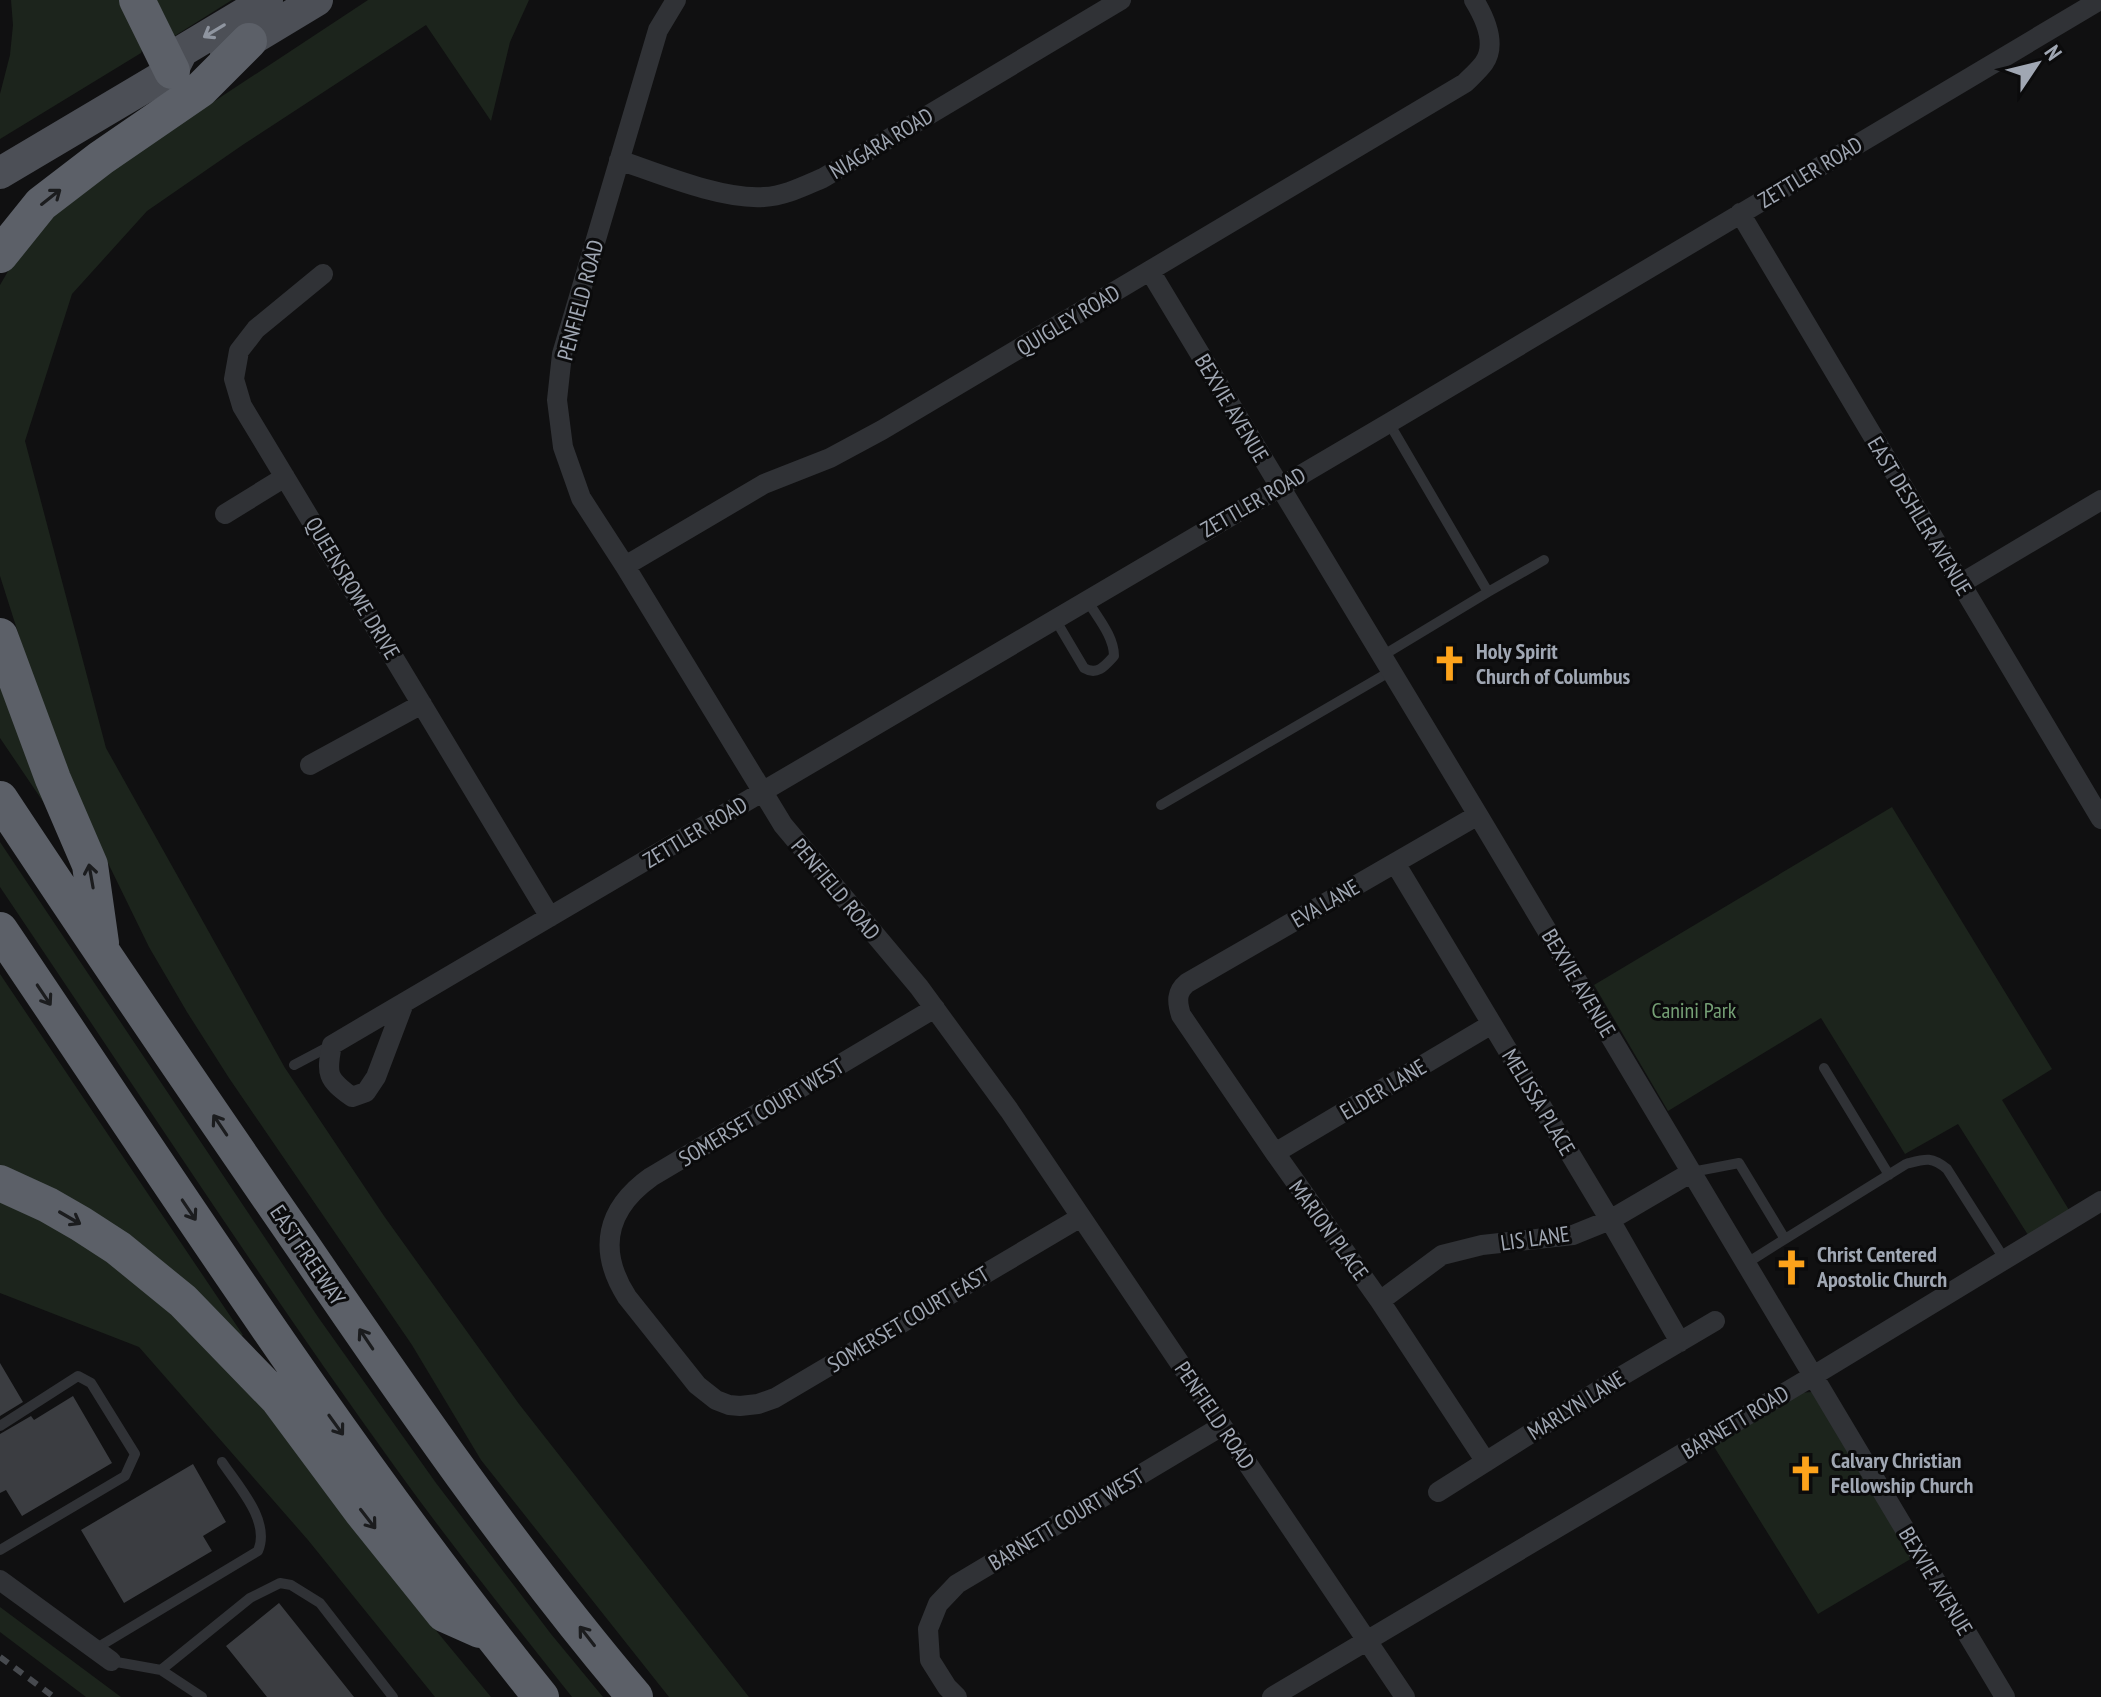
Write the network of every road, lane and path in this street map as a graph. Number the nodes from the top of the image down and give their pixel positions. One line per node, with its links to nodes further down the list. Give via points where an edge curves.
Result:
1 (137, 0): 9 (highway)
2 (267, 0): 9 (main road, one-way to 9, via 182,51)
3 (317, 0): 8 (main road)
4 (676, 0): 10 (street, PENFIELD ROAD, via 658,30)
5 (1121, 0): 10 (street, NIAGARA ROAD, via 795,191 764,198 719,193)
6 (1474, 0): 14 (street, QUIGLEY ROAD, via 1491,48 1465,83)
7 (2100, 0): 12 (street, ZETTLER ROAD)
8 (249, 41): 9 (main road, via 194,74); 13 (highway, one-way to 8, via 41,204 200,90)
9 (172, 71): 11 (main road)
10 (619, 160): 22 (street, PENFIELD ROAD, via 562,354 557,400 563,447 581,498)
11 (0, 173)
12 (1740, 213): 16 (street, ZETTLER ROAD); 23 (street, EAST DESHLER AVENUE)
13 (0, 255)
14 (1150, 271): 18 (street, BEXVIE AVENUE); 22 (street, QUIGLEY ROAD, via 882,430 764,484)
15 (323, 274): 17 (street, QUEENSROWE DRIVE, via 256,329 239,351 234,379 242,406)
16 (1389, 423): 18 (street, ZETTLER ROAD); 24 (lane)
17 (285, 477): 20 (street); 29 (street, QUEENSROWE DRIVE)
18 (1279, 486): 25 (street, ZETTLER ROAD); 28 (street, BEXVIE AVENUE)
19 (2101, 500): 23 (street)
20 (225, 514)
21 (1544, 560): 24 (lane)
22 (625, 566): 31 (street, PENFIELD ROAD)
23 (1960, 584): 35 (street, EAST DESHLER AVENUE)
24 (1488, 592): 28 (lane)
25 (1087, 600): 26 (street, ZETTLER ROAD); 26 (lane, via 1114,648 1114,656 1095,672 1084,668)
26 (1055, 619): 31 (street, ZETTLER ROAD)
27 (0, 636): 39 (highway, one-way to 27, via 90,865)
28 (1386, 663): 33 (lane); 34 (street, BEXVIE AVENUE)
29 (422, 704): 30 (street); 37 (street, QUEENSROWE DRIVE)
30 (310, 765)
31 (763, 791): 37 (street, ZETTLER ROAD); 42 (street, PENFIELD ROAD, via 783,825)
32 (0, 799): 39 (highway, EAST FREEWAY)
33 (1161, 805)
34 (1478, 815): 36 (street, EVA LANE); 48 (street, BEXVIE AVENUE)
35 (2101, 819)
36 (1395, 863): 40 (street, EVA LANE, via 1187,983); 43 (street, MELISSA PLACE)
37 (550, 917): 41 (street, ZETTLER ROAD)
38 (0, 930): 69 (highway, one-way to 69, via 323,1408)
39 (102, 953): 76 (highway, EAST FREEWAY, one-way to 39, via 410,1404)
40 (1177, 997): 47 (street, MARION PLACE, via 1181,1015)
41 (404, 1003): 44 (street, ZETTLER ROAD); 44 (street, via 366,1092 352,1097 337,1085 327,1067)
42 (935, 1008): 52 (street, PENFIELD ROAD); 61 (street, SOMERSET COURT WEST, via 651,1177 615,1217 609,1251 617,1282 697,1385)
43 (1492, 1024): 47 (street, ELDER LANE); 53 (street, MELISSA PLACE)
44 (332, 1045): 45 (lane)
45 (294, 1065)
46 (1824, 1068): 49 (lane)
47 (1275, 1153): 57 (street, MARION PLACE)
48 (1692, 1172): 53 (street, LIS LANE); 54 (lane, via 1739,1163); 56 (street, BEXVIE AVENUE)
49 (1889, 1175): 54 (lane); 55 (lane, via 1906,1164 1937,1161)
50 (0, 1183): 69 (highway, one-way to 69, via 118,1248 183,1301 278,1399 444,1614)
51 (2101, 1201): 55 (street, BARNETT ROAD)
52 (1081, 1217): 61 (street, SOMERSET COURT EAST, via 775,1398); 63 (street, PENFIELD ROAD)
53 (1610, 1220): 57 (street, LIS LANE, via 1573,1235 1442,1255); 59 (street, MELISSA PLACE)
54 (1785, 1239): 56 (lane)
55 (2005, 1260): 60 (street, BARNETT ROAD)
56 (1747, 1263): 60 (street, BEXVIE AVENUE)
57 (1380, 1301): 65 (street, MARION PLACE)
58 (1715, 1321): 59 (street, MARLYN LANE)
59 (1680, 1342): 65 (street, MARLYN LANE)
60 (1813, 1376): 70 (street, BARNETT ROAD); 80 (street, BEXVIE AVENUE)
61 (729, 1405)
62 (0, 1426): 67 (lane, via 78,1376 91,1383 135,1454 125,1476)
63 (1222, 1426): 70 (street, PENFIELD ROAD); 77 (street, BARNETT COURT WEST, via 957,1584 938,1604 928,1629 930,1660)
64 (222, 1462): 71 (lane, via 256,1514 262,1541 258,1551)
65 (1486, 1462): 66 (street, MARLYN LANE)
66 (1438, 1492)
67 (0, 1550)
68 (0, 1580): 71 (street)
69 (491, 1635): 75 (highway)
70 (1366, 1640): 78 (street, BARNETT ROAD); 79 (street, PENFIELD ROAD)
71 (103, 1655): 72 (lane)
72 (161, 1670): 73 (lane); 74 (lane, via 250,1598 280,1583 320,1603)
73 (202, 1697)
74 (393, 1697)
75 (541, 1697)
76 (635, 1697)
77 (957, 1697)
78 (1272, 1697)
79 (1405, 1697)
80 (2005, 1697)

